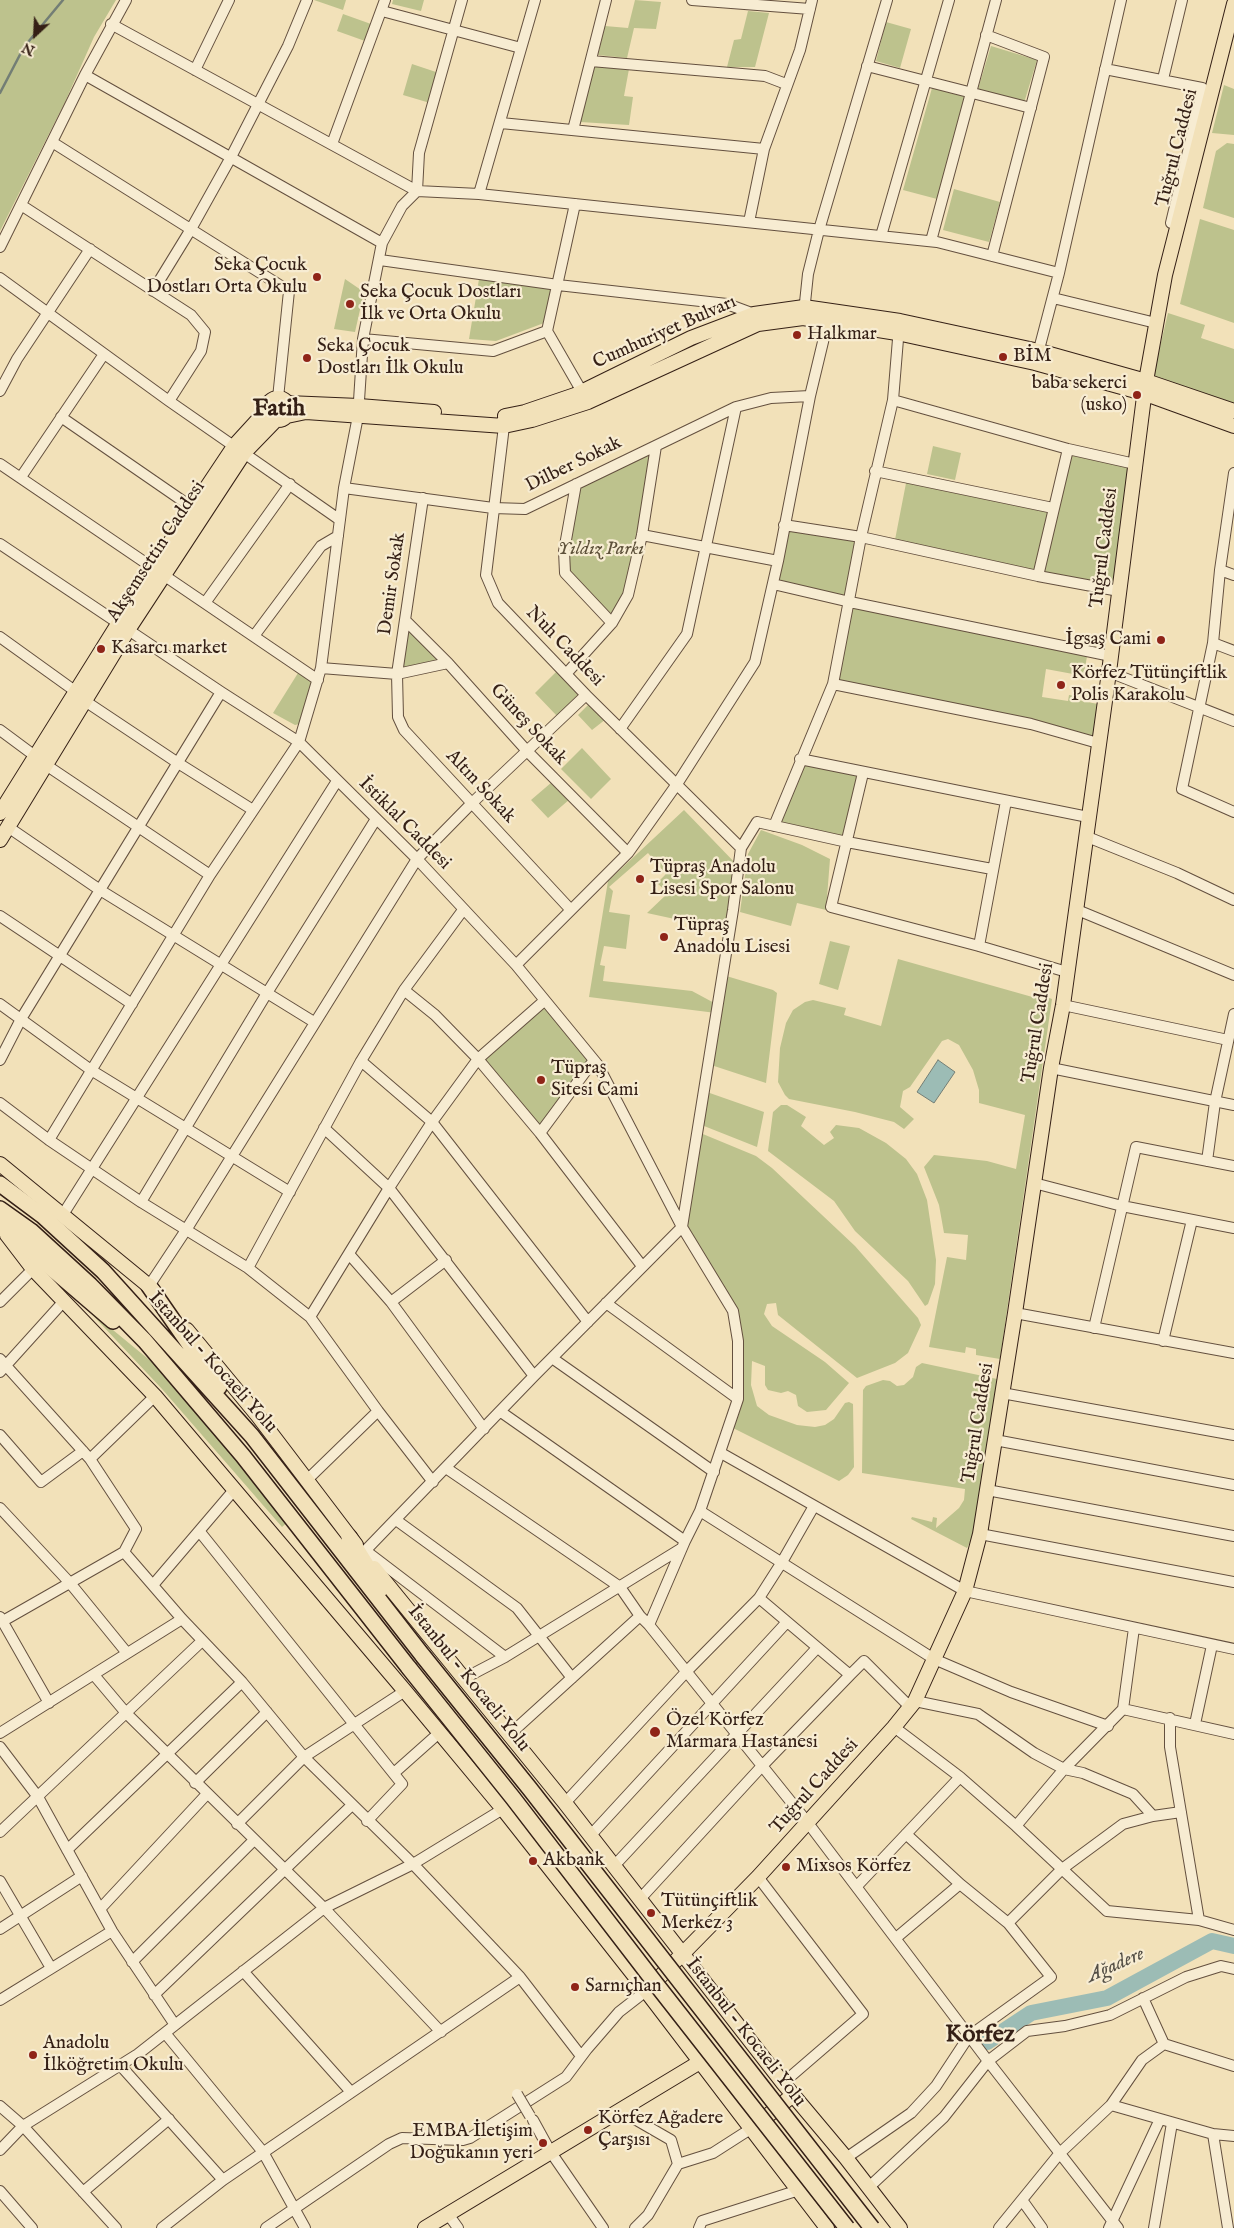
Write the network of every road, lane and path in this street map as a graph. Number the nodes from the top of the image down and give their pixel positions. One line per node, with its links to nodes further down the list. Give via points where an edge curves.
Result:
1 (126, 0): 17 (street)
2 (229, 0): 24 (street)
3 (307, 0): 30 (street)
4 (385, 0): 16 (street)
5 (462, 0): 18 (street)
6 (535, 0): 20 (street)
7 (606, 0): 21 (street)
8 (692, 0): 14 (street)
9 (887, 0): 22 (street)
10 (949, 0): 27 (street)
11 (996, 0): 19 (street)
12 (1121, 0): 23 (street)
13 (1182, 0): 26 (street)
14 (811, 4): 28 (street, via 800,50)
15 (1234, 4): 57 (main road, Tuğrul Caddesi)
16 (382, 11): 18 (street); 35 (street)
17 (111, 24): 24 (street); 25 (street)
18 (453, 31): 20 (street); 38 (street, via 420,153)
19 (986, 35): 29 (street); 31 (street, via 1044,58)
20 (521, 48): 32 (street)
21 (591, 61): 28 (street, via 765,76); 33 (street)
22 (867, 66): 27 (street); 44 (street)
23 (1105, 69): 26 (street); 52 (street)
24 (195, 70): 30 (street)
25 (85, 76): 34 (street); 37 (street)
26 (1162, 80): 57 (street, via 1202,88 1202,93 1157,287)
27 (926, 81): 29 (street); 45 (street)
28 (786, 84): 36 (street)
29 (971, 93): 31 (street); 46 (street)
30 (258, 104): 35 (street); 37 (street)
31 (1031, 108): 50 (street)
32 (501, 123): 33 (street); 39 (street)
33 (573, 130): 36 (street)
34 (52, 142): 41 (street); 43 (street)
35 (332, 144): 38 (street)
36 (764, 149): 42 (street)
37 (230, 159): 43 (street); 47 (street)
38 (417, 191): 39 (street); 47 (street, via 402,206)
39 (479, 194): 40 (street)
40 (575, 204): 42 (street); 54 (street)
41 (21, 205): 48 (street); 49 (street)
42 (749, 222): 44 (street)
43 (191, 229): 55 (street); 75 (street, via 290,291)
44 (819, 230): 45 (street); 58 (street, via 808,274)
45 (881, 236): 46 (street)
46 (931, 241): 50 (street)
47 (382, 243): 51 (street)
48 (0, 247)
49 (90, 249): 55 (street); 59 (street)
50 (992, 256): 52 (street)
51 (380, 260): 54 (street); 65 (street)
52 (1060, 273): 56 (street)
53 (0, 278): 59 (street)
54 (558, 285): 60 (street, via 727,304); 64 (street)
55 (152, 291): 73 (street, via 191,315 205,332 201,351)
56 (1053, 298): 62 (street); 67 (street)
57 (1160, 299): 62 (main road, Tuğrul Caddesi)
58 (804, 312): 60 (main road, Cumhuriyet Bulvarı); 61 (main road, Cumhuriyet Bulvarı); 63 (main road, Cumhuriyet Bulvarı)
59 (47, 313): 66 (street); 69 (street)
60 (756, 319): 71 (main road, Cumhuriyet Bulvarı, via 691,338)
61 (828, 321): 63 (main road, Cumhuriyet Bulvarı); 70 (street)
62 (1156, 323): 68 (main road, Tuğrul Caddesi)
63 (898, 327): 67 (main road, Cumhuriyet Bulvarı); 72 (street)
64 (547, 331): 65 (street, via 493,351); 71 (street)
65 (363, 339): 76 (street)
66 (104, 354): 73 (street); 78 (street)
67 (1037, 357): 68 (main road, Cumhuriyet Bulvarı)
68 (1144, 387): 77 (main road); 80 (main road); 85 (main road, Tuğrul Caddesi)
69 (0, 391)
70 (810, 396): 74 (street, Dilber Sokak, via 771,398); 98 (street)
71 (585, 397): 79 (main road, Cumhuriyet Bulvarı, via 525,412)
72 (893, 400): 82 (street); 86 (street)
73 (169, 401): 83 (street)
74 (736, 407): 81 (street, Dilber Sokak); 103 (street)
75 (279, 410): 76 (main road, Cumhuriyet Bulvarı); 83 (main road, Akşemsettin Caddesi)
76 (359, 411): 79 (main road, Cumhuriyet Bulvarı); 91 (street)
77 (1234, 411)
78 (62, 417): 88 (street); 94 (street)
79 (502, 422): 95 (street, Nuh Caddesi)
80 (1234, 426)
81 (656, 446): 90 (street, Dilber Sokak); 99 (street)
82 (1068, 448): 85 (street); 96 (street)
83 (239, 449): 89 (street); 94 (main road, Akşemsettin Caddesi); 106 (main road, Akşemsettin Caddesi)
84 (0, 464): 88 (street)
85 (1135, 464): 110 (main road, Tuğrul Caddesi)
86 (875, 470): 96 (street); 101 (street)
87 (1234, 473): 93 (street)
88 (21, 478): 106 (street)
89 (290, 484): 97 (street); 112 (street)
90 (576, 484): 95 (street, Dilber Sokak, via 525,509); 114 (street, via 564,551 565,573)
91 (344, 488): 92 (street, Dilber Sokak); 97 (street)
92 (422, 498): 95 (street, Dilber Sokak); 113 (street, Demir Sokak)
93 (1232, 500): 105 (street)
94 (193, 508): 106 (main road, Akşemsettin Caddesi)
95 (493, 508): 125 (street, Nuh Caddesi, via 486,575 498,603)
96 (1053, 508): 108 (street)
97 (340, 520): 100 (street)
98 (784, 525): 101 (street); 104 (street)
99 (642, 535): 103 (street); 114 (street, via 628,595)
100 (338, 536): 116 (street, via 321,546); 122 (street)
101 (861, 537): 108 (street); 111 (street)
102 (0, 544): 115 (street, İstiklal Caddesi)
103 (707, 546): 104 (street); 133 (street, via 687,634)
104 (778, 561): 109 (street)
105 (1220, 570): 107 (street); 118 (street)
106 (159, 572): 112 (street); 115 (main road, Akşemsettin Caddesi)
107 (1234, 575)
108 (1038, 576): 110 (street)
109 (773, 584): 111 (street); 143 (street, via 755,662)
110 (1119, 591): 120 (main road, Tuğrul Caddesi)
111 (850, 602): 120 (street); 127 (street)
112 (205, 603): 116 (street)
113 (405, 620): 121 (street, Güneş Sokak); 124 (street, Demir Sokak)
114 (612, 623): 125 (street)
115 (123, 627): 128 (street, İstiklal Caddesi); 130 (main road, Akşemsettin Caddesi)
116 (254, 636): 126 (street)
117 (0, 637): 130 (street)
118 (1213, 643): 119 (street); 131 (street)
119 (1234, 651)
120 (1111, 656): 123 (main road, Tuğrul Caddesi)
121 (448, 663): 124 (street); 137 (street, Güneş Sokak)
122 (321, 668): 124 (street); 126 (street)
123 (1109, 672): 131 (street); 136 (main road, Tuğrul Caddesi)
124 (397, 674): 145 (street, Altın Sokak, via 398,717 404,730)
125 (566, 674): 129 (street, Nuh Caddesi)
126 (318, 680): 135 (street)
127 (833, 684): 136 (street, via 1031,724); 138 (street)
128 (221, 692): 135 (street, İstiklal Caddesi); 140 (street)
129 (586, 695): 133 (street, Nuh Caddesi); 137 (street)
130 (80, 696): 139 (main road, Akşemsettin Caddesi); 140 (street)
131 (1200, 707): 132 (street); 147 (street, via 1182,789)
132 (1234, 721)
133 (620, 729): 143 (street, Nuh Caddesi)
134 (0, 730): 139 (street)
135 (300, 742): 142 (street, İstiklal Caddesi); 146 (street)
136 (1098, 743): 149 (main road, Tuğrul Caddesi)
137 (527, 752): 145 (street); 158 (street, Güneş Sokak)
138 (800, 759): 141 (street); 151 (street)
139 (41, 760): 148 (main road, Akşemsettin Caddesi); 152 (main road, Akşemsettin Caddesi); 153 (street)
140 (178, 764): 146 (street); 153 (street)
141 (863, 773): 144 (street); 156 (street)
142 (337, 781): 150 (street, İstiklal Caddesi); 171 (street)
143 (677, 784): 157 (street, Nuh Caddesi); 158 (street)
144 (1006, 801): 149 (street); 160 (street)
145 (472, 803): 159 (street); 164 (street, Altın Sokak)
146 (253, 810): 161 (street)
147 (1234, 812)
148 (0, 813)
149 (1088, 817): 154 (main road, Tuğrul Caddesi)
150 (376, 819): 159 (street, İstiklal Caddesi); 176 (street)
151 (774, 826): 156 (street); 157 (street, via 757,822)
152 (8, 827): 155 (main road, Akşemsettin Caddesi); 162 (street)
153 (138, 828): 161 (street); 162 (street)
154 (1085, 836): 163 (street); 165 (main road, Tuğrul Caddesi)
155 (0, 840)
156 (847, 842): 160 (street); 169 (street, via 832,907)
157 (741, 848): 216 (street)
158 (628, 853): 164 (street)
159 (417, 859): 166 (street, İstiklal Caddesi); 183 (street)
160 (992, 869): 169 (street)
161 (210, 875): 168 (street)
162 (100, 890): 168 (street); 170 (street)
163 (1234, 900)
164 (570, 909): 172 (street)
165 (1075, 909): 173 (main road, Tuğrul Caddesi); 174 (street)
166 (463, 910): 172 (street, İstiklal Caddesi); 175 (street)
167 (0, 916): 170 (street)
168 (173, 936): 171 (street); 179 (street)
169 (979, 946): 173 (street)
170 (59, 957): 179 (street); 182 (street)
171 (220, 964): 176 (street); 192 (street)
172 (516, 965): 177 (street, İstiklal Caddesi)
173 (1067, 972): 180 (main road, Tuğrul Caddesi)
174 (1234, 975)
175 (404, 990): 186 (street, via 435,1015); 189 (street)
176 (267, 993): 183 (street); 198 (street)
177 (544, 1001): 186 (street); 188 (street, İstiklal Caddesi)
178 (0, 1004): 182 (street)
179 (132, 1004): 191 (street)
180 (1062, 1005): 184 (street); 190 (main road, Tuğrul Caddesi)
181 (1234, 1014): 184 (street)
182 (21, 1019): 187 (street); 191 (street)
183 (314, 1022): 201 (street)
184 (1228, 1040): 185 (street)
185 (1230, 1054): 193 (street)
186 (478, 1059): 196 (street); 199 (street)
187 (0, 1060)
188 (594, 1060): 199 (street); 216 (street, İstiklal Caddesi)
189 (361, 1061): 196 (street); 197 (street)
190 (1051, 1068): 193 (street); 206 (main road, Tuğrul Caddesi)
191 (91, 1070): 192 (street); 200 (street)
192 (136, 1098): 198 (street); 205 (street)
193 (1216, 1102): 195 (street); 202 (street)
194 (0, 1103): 200 (street)
195 (1234, 1106)
196 (432, 1122): 208 (street); 231 (street)
197 (324, 1128): 208 (street); 209 (street)
198 (185, 1129): 201 (street); 210 (street)
199 (540, 1133): 221 (street)
200 (49, 1140): 205 (street)
201 (231, 1156): 209 (street); 218 (street)
202 (1207, 1161): 204 (street); 211 (street, via 1136,1147)
203 (0, 1164): 213 (main road)
204 (1234, 1166)
205 (92, 1168): 210 (street); 213 (street)
206 (1034, 1183): 211 (street); 229 (main road, Tuğrul Caddesi)
207 (0, 1184): 247 (highway, İstanbul - Kocaeli Yolu, via 43,1216 104,1271)
208 (389, 1188): 219 (street); 220 (street)
209 (290, 1192): 222 (street)
210 (141, 1202): 218 (street)
211 (1122, 1206): 214 (street); 232 (street)
212 (0, 1209): 237 (highway, via 90,1285)
213 (62, 1216): 224 (main road)
214 (1192, 1220): 217 (street); 233 (street)
215 (0, 1225): 223 (main road); 237 (highway)
216 (682, 1227): 221 (street); 241 (street, İstiklal Caddesi, via 733,1311 738,1341)
217 (1234, 1228)
218 (186, 1230): 222 (street); 224 (street)
219 (349, 1254): 227 (street); 230 (street)
220 (446, 1260): 227 (street); 238 (street)
221 (642, 1266): 228 (street)
222 (248, 1268): 230 (street)
223 (32, 1269): 225 (main road); 226 (street)
224 (149, 1286): 247 (highway); 253 (main road)
225 (64, 1301): 236 (street); 240 (main road)
226 (0, 1302)
227 (391, 1302): 244 (street)
228 (606, 1303): 231 (street); 241 (street)
229 (1015, 1313): 232 (street); 239 (main road, Tuğrul Caddesi)
230 (310, 1317): 242 (street)
231 (588, 1322): 235 (street)
232 (1094, 1328): 233 (street)
233 (1163, 1341): 234 (street)
234 (1234, 1353)
235 (552, 1358): 238 (street); 252 (street)
236 (2, 1365): 250 (street)
237 (171, 1371): 418 (highway, bridge, via 243,1456 513,1798)
238 (534, 1376): 243 (street)
239 (1002, 1393): 246 (street); 248 (main road, Tuğrul Caddesi)
240 (155, 1396): 250 (street); 256 (main road)
241 (738, 1399): 249 (street, İstiklal Caddesi)
242 (378, 1412): 253 (street); 254 (street)
243 (501, 1412): 244 (street); 266 (street)
244 (484, 1429): 251 (street)
245 (0, 1435): 250 (street, via 41,1482)
246 (1234, 1435)
247 (252, 1436): 288 (highway, İstanbul - Kocaeli Yolu)
248 (995, 1440): 255 (street); 257 (main road, Tuğrul Caddesi)
249 (721, 1453): 252 (street, İstiklal Caddesi); 258 (street)
250 (86, 1455): 267 (street, via 136,1529)
251 (446, 1468): 254 (street); 273 (street)
252 (714, 1472): 260 (street, İstiklal Caddesi)
253 (307, 1480): 264 (main road)
254 (433, 1482): 261 (street)
255 (1234, 1485)
256 (234, 1490): 262 (street); 297 (main road)
257 (987, 1490): 263 (main road, Tuğrul Caddesi); 265 (street)
258 (814, 1506): 269 (street); 274 (street)
259 (0, 1508): 270 (street)
260 (700, 1511): 266 (street, İstiklal Caddesi); 269 (street)
261 (396, 1520): 268 (street); 282 (street, via 517,1608)
262 (200, 1532): 272 (street); 305 (street)
263 (980, 1534): 271 (street); 274 (main road, Tuğrul Caddesi)
264 (349, 1536): 268 (main road); 288 (highway)
265 (1234, 1536)
266 (683, 1544): 273 (street); 280 (street, İstiklal Caddesi)
267 (124, 1552): 270 (street); 272 (street)
268 (364, 1552): 289 (street); 295 (main road)
269 (782, 1562): 275 (street); 290 (street)
270 (70, 1582): 277 (street); 287 (street)
271 (1234, 1582)
272 (154, 1585): 278 (street)
273 (620, 1587): 276 (street); 282 (street)
274 (965, 1591): 281 (street); 290 (main road, Tuğrul Caddesi)
275 (758, 1598): 279 (street); 291 (street)
276 (640, 1616): 280 (street); 294 (street)
277 (1, 1619): 298 (street)
278 (182, 1619): 283 (street); 287 (street)
279 (787, 1622): 285 (street); 299 (street)
280 (649, 1626): 291 (street)
281 (1134, 1628): 284 (street); 301 (street)
282 (540, 1636): 289 (street); 294 (street)
283 (202, 1641): 296 (street); 303 (street)
284 (1212, 1645): 286 (street); 306 (street)
285 (817, 1648): 293 (street); 311 (street)
286 (1234, 1650)
287 (127, 1653): 292 (street)
288 (423, 1656): 419 (highway, İstanbul - Kocaeli Yolu, bridge, via 530,1788)
289 (505, 1657): 295 (street)
290 (934, 1659): 300 (main road, Tuğrul Caddesi); 307 (street, via 1011,1692)
291 (686, 1672): 299 (street); 324 (street)
292 (94, 1675): 298 (street); 303 (street)
293 (850, 1675): 300 (street, via 864,1661); 317 (street)
294 (572, 1678): 313 (street)
295 (463, 1679): 313 (main road)
296 (242, 1682): 302 (street); 315 (street)
297 (405, 1691): 305 (street); 310 (main road)
298 (49, 1703): 309 (street)
299 (712, 1704): 311 (street); 335 (street)
300 (913, 1704): 308 (main road, Tuğrul Caddesi); 318 (street, via 978,1714 1034,1753)
301 (1123, 1708): 304 (street); 307 (street)
302 (266, 1712): 316 (street); 321 (street)
303 (126, 1713): 315 (street); 323 (street)
304 (1170, 1718): 306 (street); 327 (street, via 1170,1747)
305 (355, 1723): 316 (street); 319 (street)
306 (1195, 1724): 312 (street)
307 (1108, 1726): 318 (street)
308 (894, 1727): 320 (street); 330 (main road, Tuğrul Caddesi)
309 (0, 1733)
310 (439, 1733): 319 (street); 326 (main road)
311 (737, 1734): 317 (street); 339 (street)
312 (1234, 1734)
313 (509, 1735): 324 (main road)
314 (0, 1747): 323 (street)
315 (167, 1753): 321 (street); 337 (street)
316 (304, 1757): 325 (street); 331 (street)
317 (762, 1766): 330 (street); 347 (street)
318 (1064, 1769): 328 (street, via 1083,1773 1133,1794); 332 (street)
319 (394, 1773): 329 (street, via 402,1784)
320 (960, 1778): 332 (street); 334 (street)
321 (196, 1782): 322 (street)
322 (207, 1794): 331 (street); 349 (street)
323 (38, 1797): 333 (street); 337 (street)
324 (565, 1803): 335 (main road)
325 (352, 1806): 329 (street); 341 (street)
326 (502, 1809): 338 (street); 363 (main road)
327 (1181, 1812): 328 (street); 351 (street)
328 (1153, 1816): 340 (street, via 1124,1824)
329 (368, 1821): 338 (street)
330 (808, 1822): 343 (main road, Tuğrul Caddesi); 346 (street)
331 (237, 1824): 336 (street)
332 (1016, 1826): 340 (street)
333 (0, 1832)
334 (906, 1834): 345 (street); 346 (street)
335 (590, 1836): 339 (main road)
336 (254, 1840): 341 (street); 358 (street)
337 (67, 1850): 342 (street)
338 (413, 1864): 348 (street); 362 (street)
339 (614, 1866): 347 (main road)
340 (1062, 1869): 351 (street, via 1107,1911); 352 (street)
341 (286, 1870): 348 (street); 365 (street)
342 (82, 1876): 349 (street); 350 (street)
343 (758, 1877): 357 (main road, Tuğrul Caddesi); 378 (street, via 863,2014)
344 (0, 1881): 350 (street)
345 (960, 1884): 352 (street); 356 (street)
346 (857, 1886): 356 (street)
347 (640, 1899): 357 (main road)
348 (324, 1908): 361 (street); 369 (street)
349 (100, 1909): 355 (street)
350 (19, 1916): 353 (street); 359 (street)
351 (1199, 1920): 354 (street)
352 (1008, 1923): 371 (street, via 1051,1977)
353 (0, 1929)
354 (1234, 1930)
355 (112, 1931): 358 (street); 359 (street)
356 (896, 1938): 371 (street)
357 (679, 1949): 363 (main road, via 649,1981); 364 (main road, Tuğrul Caddesi); 378 (main road)
358 (132, 1962): 365 (street)
359 (52, 1968): 367 (street)
360 (1234, 1969): 366 (street, via 1221,1966 1186,1977)
361 (243, 1971): 368 (street); 379 (street)
362 (520, 1977): 369 (street); 373 (street)
363 (637, 1979): 364 (main road)
364 (646, 1991): 373 (street, via 619,2012); 375 (main road)
365 (154, 1995): 368 (street)
366 (1143, 1998): 372 (street); 374 (street, via 1110,2015 1027,2031)
367 (0, 2000)
368 (175, 2025): 370 (street)
369 (442, 2032): 379 (street)
370 (165, 2033): 376 (street); 394 (street)
371 (970, 2036): 374 (street); 396 (street, via 936,2086 911,2113)
372 (1164, 2044): 377 (street); 382 (street, via 1142,2060)
373 (581, 2056): 404 (street, via 566,2077 470,2138 402,2138)
374 (988, 2061): 395 (street); 399 (street, via 944,2117)
375 (700, 2062): 384 (main road); 389 (main road)
376 (120, 2065): 385 (street); 388 (street)
377 (1234, 2066)
378 (783, 2084): 381 (main road)
379 (351, 2092): 394 (street)
380 (517, 2094): 393 (street, bridge)
381 (793, 2095): 389 (main road); 396 (main road)
382 (1111, 2105): 386 (street); 395 (street)
383 (0, 2106): 388 (street)
384 (619, 2110): 393 (main road); 397 (street, via 671,2140)
385 (169, 2119): 398 (street); 402 (street)
386 (1160, 2119): 387 (street); 406 (street)
387 (1172, 2123): 390 (street); 423 (street)
388 (23, 2126): 392 (street); 402 (street)
389 (752, 2128): 397 (street, via 713,2153); 400 (main road)
390 (1213, 2134): 391 (street); 424 (street)
391 (1234, 2136)
392 (0, 2150)
393 (550, 2151): 405 (main road); 414 (street)
394 (263, 2152): 398 (street); 404 (street)
395 (1060, 2153): 403 (street); 406 (street)
396 (846, 2158): 399 (main road)
397 (678, 2164): 415 (street, via 648,2215)
398 (222, 2180): 409 (street)
399 (868, 2188): 420 (main road)
400 (800, 2190): 416 (street, via 702,2221); 417 (main road)
401 (0, 2191): 407 (street)
402 (84, 2192): 408 (street)
403 (1022, 2200): 421 (street); 422 (street)
404 (295, 2210): 410 (street); 411 (street)
405 (448, 2214): 412 (main road); 413 (street)
406 (1113, 2226)
407 (32, 2228)
408 (116, 2228)
409 (162, 2228)
410 (266, 2228)
411 (305, 2228)
412 (425, 2228)
413 (458, 2228)
414 (603, 2228)
415 (635, 2228)
416 (699, 2228)
417 (827, 2228)
418 (847, 2228)
419 (872, 2228)
420 (900, 2228)
421 (999, 2228)
422 (1042, 2228)
423 (1154, 2228)
424 (1228, 2228)

